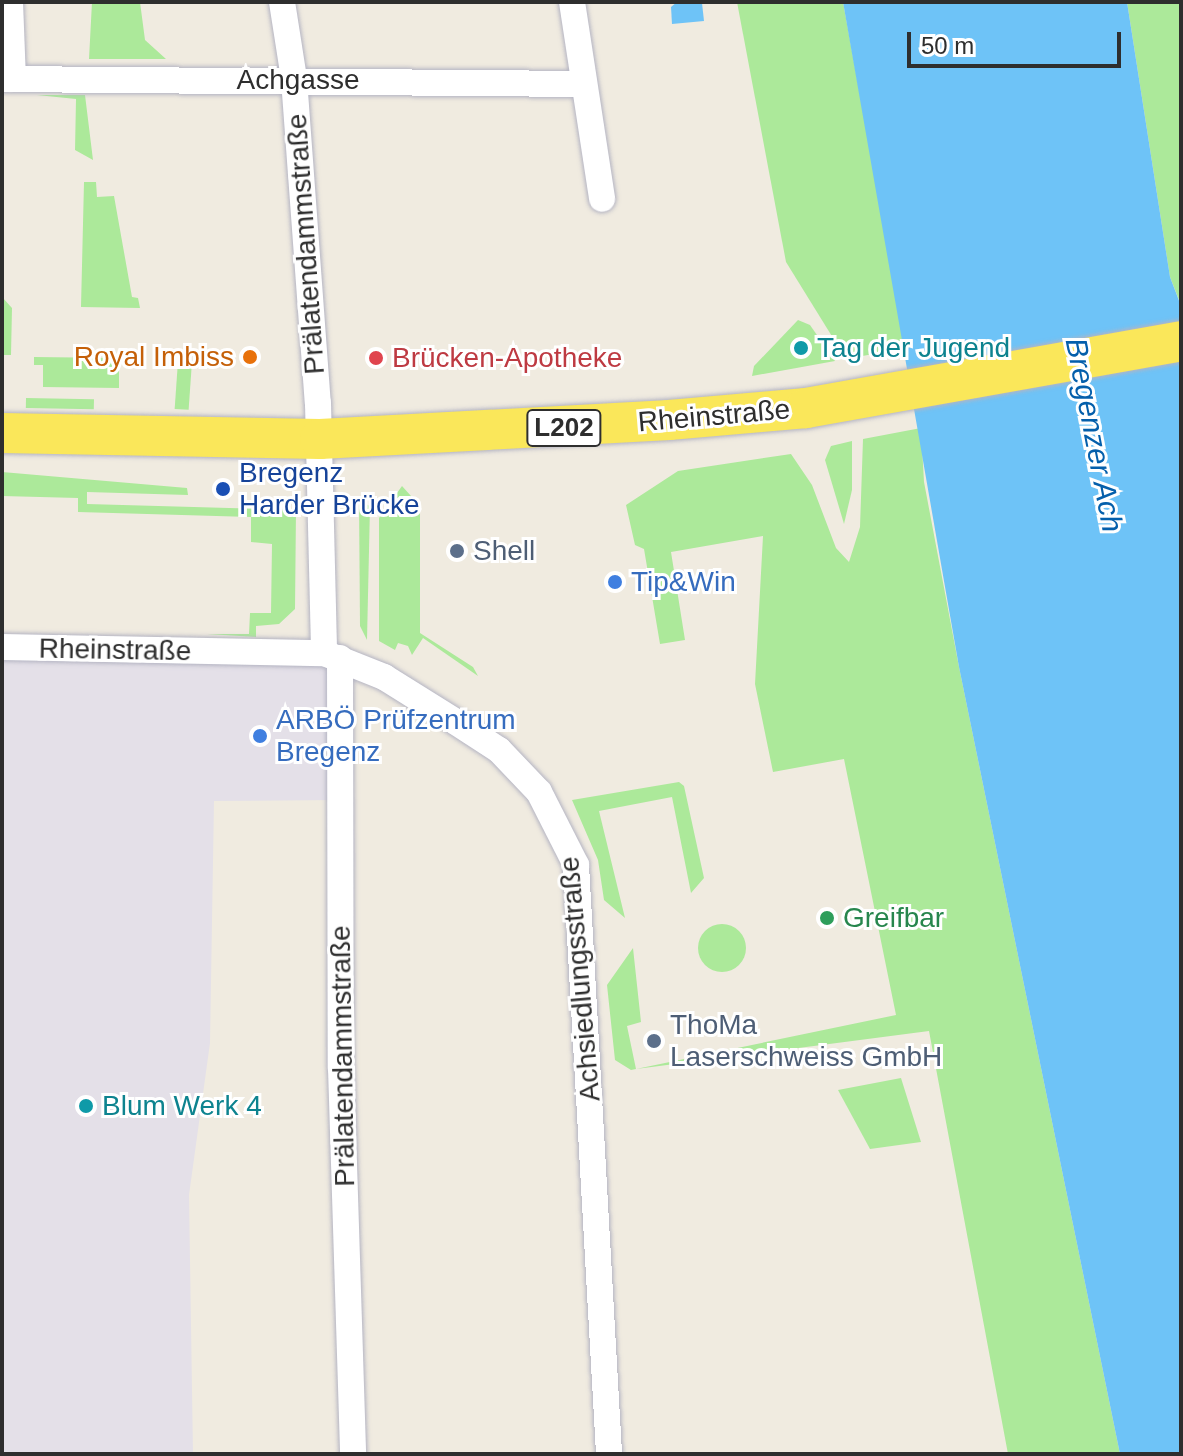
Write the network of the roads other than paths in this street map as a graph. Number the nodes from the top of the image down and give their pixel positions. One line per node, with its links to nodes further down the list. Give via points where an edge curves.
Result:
1 (10, 2): 4 (street, Achgasse)
2 (282, 2): 5 (street, Prälatendammstraße)
3 (572, 2): 6 (street)
4 (7, 79): 5 (street, Achgasse)
5 (294, 79): 6 (street, Achgasse); 10 (street, Prälatendammstraße)
6 (584, 84): 7 (street)
7 (602, 199)
8 (1181, 341): 10 (main road, Rheinstraße / L202, via 836,403 566,428)
9 (2, 433): 10 (main road, Rheinstraße / L202)
10 (320, 439): 12 (street)
11 (2, 647): 12 (street, Rheinstraße)
12 (332, 655): 13 (street, Prälatendammstraße); 14 (street, Achsiedlungsstraße, via 384,677 499,750 539,792 571,850 586,1016)
13 (353, 1454)
14 (609, 1454)

